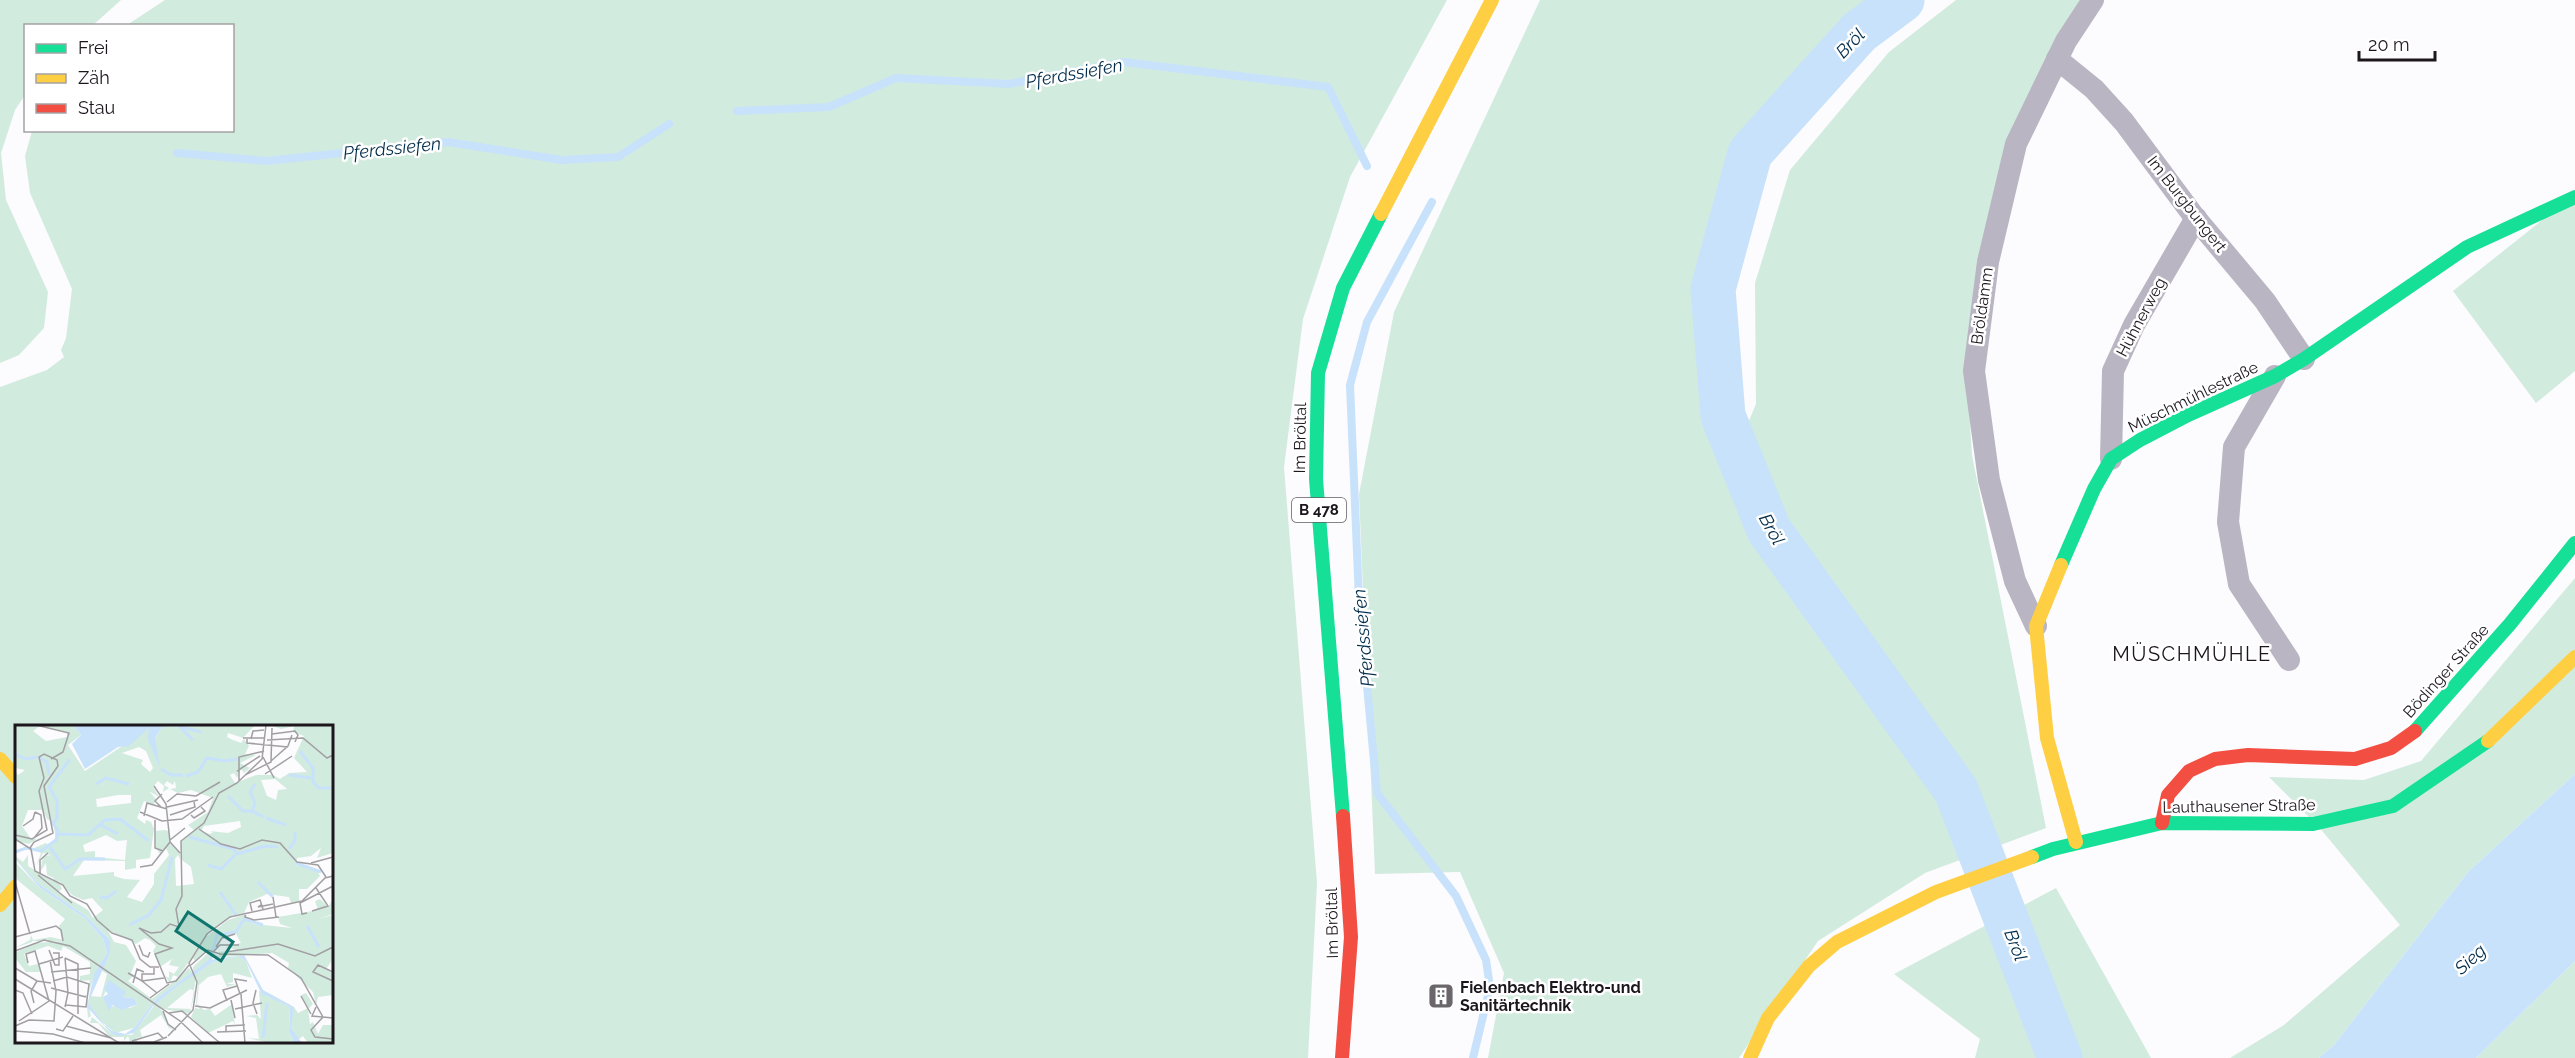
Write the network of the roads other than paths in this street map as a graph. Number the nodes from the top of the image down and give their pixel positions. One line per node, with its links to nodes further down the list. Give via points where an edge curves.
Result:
1 (1492, 0): 19 (street, Im Bröltal / B 478, via 1342,288 1318,373 1316,479 1351,937)
2 (2093, 0): 3 (street, Bröldamm)
3 (2057, 59): 5 (street, Im Burgbungert, via 2094,89 2124,122); 10 (street, Bröldamm, via 2016,144 1988,262 1974,371 1989,480 2015,581)
4 (2575, 197): 6 (street, Müschmühlestraße, via 2467,247)
5 (2196, 218): 6 (street, Im Burgbungert, via 2265,301); 8 (street, Hühnerweg, via 2134,325 2113,370)
6 (2304, 359): 7 (street, Müschmühlestraße)
7 (2275, 376): 8 (street, Müschmühlestraße, via 2188,415); 12 (street, via 2234,447 2228,522 2238,584)
8 (2111, 459): 10 (street, Müschmühlestraße, via 2094,489)
9 (2575, 543): 15 (street, Bödinger Straße, via 2510,624 2411,735 2391,748 2355,759 2248,755 2215,759 2189,771 2168,795)
10 (2036, 626): 16 (street, Müschmühlestraße, via 2047,738)
11 (2575, 657): 15 (street, Lauthausener Straße, via 2481,748 2393,806 2313,824)
12 (2289, 660)
13 (0, 759): 14 (street)
14 (15, 776)
15 (2162, 823): 16 (street, Lauthausener Straße)
16 (2076, 842): 20 (street, Lauthausener Straße, via 1936,892 1837,942 1809,966 1768,1018)
17 (15, 887): 18 (street)
18 (0, 906)
19 (1342, 1058)
20 (1750, 1058)

